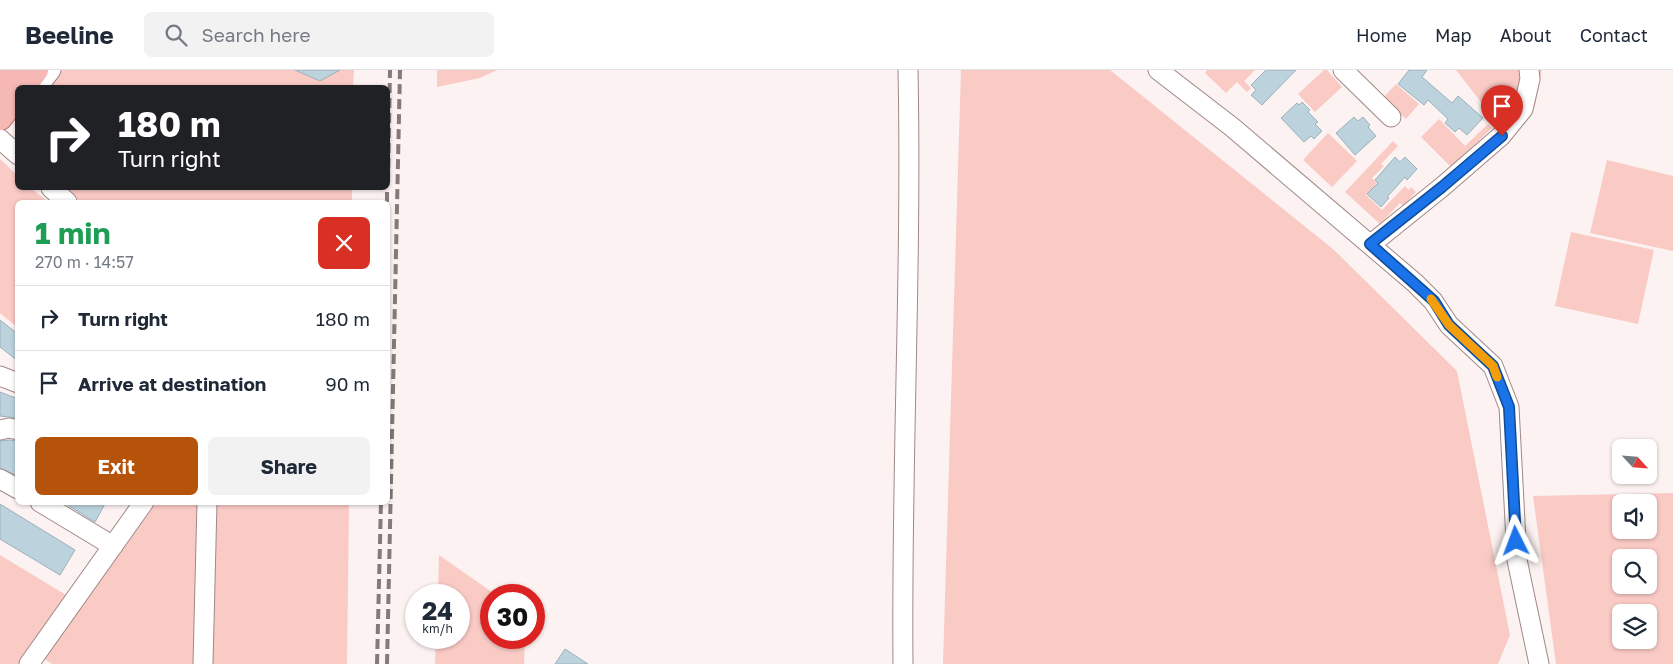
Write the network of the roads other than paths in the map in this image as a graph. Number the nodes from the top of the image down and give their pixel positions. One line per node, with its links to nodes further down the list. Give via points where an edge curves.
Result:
1 (908, 70): 23 (street, via 910,160)
2 (1158, 70): 10 (street, via 1232,127)
3 (1343, 70): 5 (street)
4 (1529, 70): 10 (street, via 1523,109 1502,136)
5 (1391, 116)
6 (0, 139): 7 (street)
7 (15, 152)
8 (53, 190): 9 (street)
9 (65, 200)
10 (1370, 244): 24 (street, via 1434,301 1449,325 1493,366 1509,407 1517,560)
11 (0, 376): 12 (street)
12 (15, 382)
13 (15, 429): 14 (street)
14 (0, 430)
15 (0, 479): 16 (street)
16 (15, 487)
17 (45, 505): 20 (street)
18 (140, 505): 20 (street)
19 (206, 505): 22 (street)
20 (113, 546): 21 (street)
21 (29, 664)
22 (203, 664)
23 (903, 664)
24 (1539, 664)

